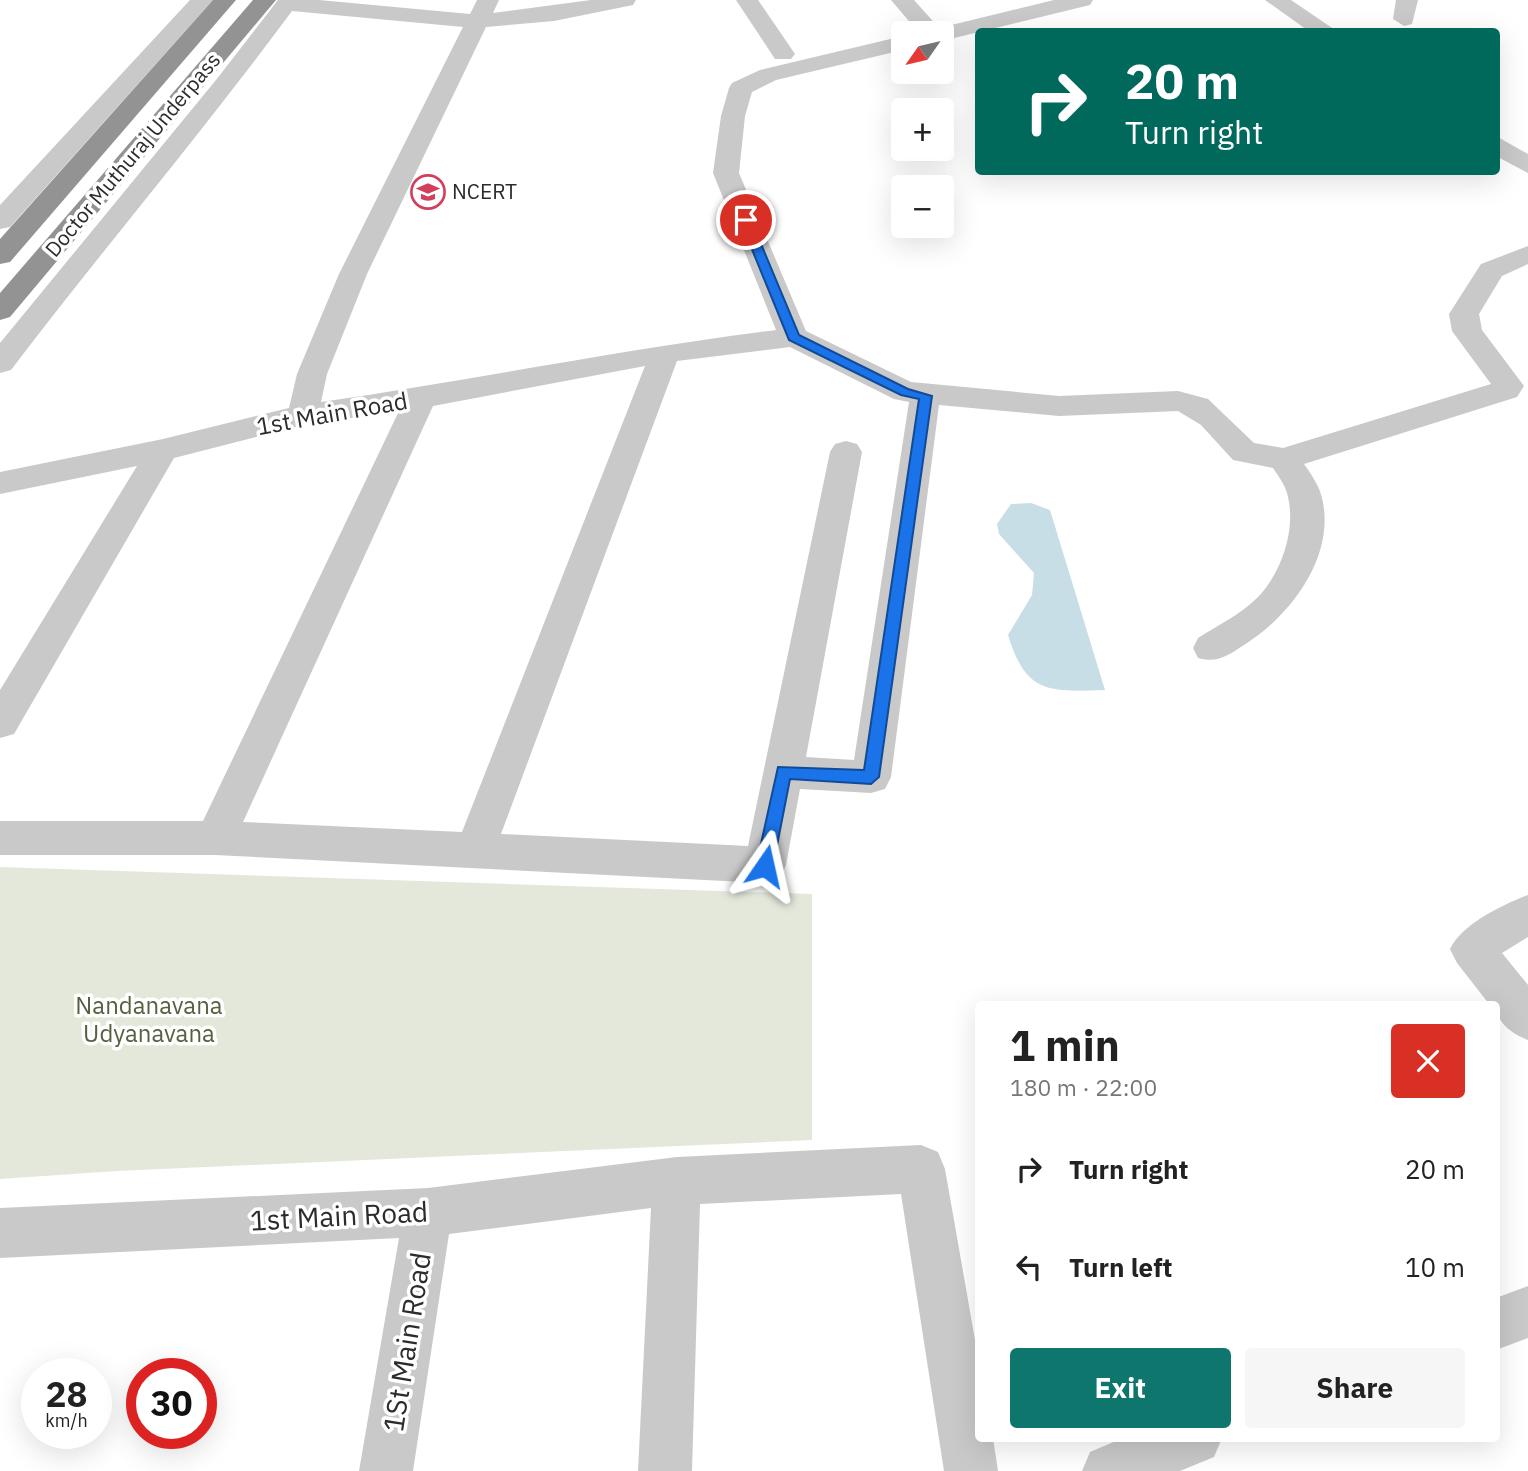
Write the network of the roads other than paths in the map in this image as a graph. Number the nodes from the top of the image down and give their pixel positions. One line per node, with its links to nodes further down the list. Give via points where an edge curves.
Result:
1 (202, 0): 21 (street)
2 (225, 0): 23 (highway, Doctor Muthuraj Underpass)
3 (625, 0): 9 (street, via 554,14)
4 (747, 0): 18 (street)
5 (902, 0): 10 (street)
6 (1082, 0): 14 (street)
7 (1276, 0): 13 (street)
8 (281, 1): 9 (street); 24 (highway, Doctor Muthuraj Underpass); 27 (street)
9 (482, 11): 30 (street, via 353,274 312,374)
10 (920, 21)
11 (1027, 23): 12 (street)
12 (1006, 28)
13 (1321, 28)
14 (954, 31)
15 (975, 35): 16 (street)
16 (954, 40)
17 (891, 48): 25 (street, via 768,75 741,88 726,173)
18 (783, 54)
19 (1500, 147): 20 (street)
20 (1528, 165)
21 (0, 221)
22 (1528, 254): 33 (street, via 1491,270 1464,314 1468,331 1506,380 1506,390)
23 (0, 256)
24 (0, 311)
25 (793, 337): 26 (street, 1st Main Road); 28 (street, via 905,392)
26 (665, 353): 29 (street, 1st Main Road); 40 (street)
27 (0, 363)
28 (925, 396): 33 (street, via 1059,406 1178,401 1197,406 1244,452); 37 (street, via 871,777)
29 (421, 398): 30 (street, 1st Main Road); 39 (street)
30 (303, 415): 31 (street, 1st Main Road)
31 (163, 450): 34 (street, 1st Main Road); 36 (street)
32 (846, 453): 37 (street)
33 (1284, 459): 35 (street, via 1305,496 1309,525 1303,547 1269,609)
34 (0, 484)
35 (1211, 648)
36 (0, 723)
37 (783, 772): 40 (street, via 765,866)
38 (0, 838): 39 (street)
39 (215, 838): 40 (street)
40 (474, 853)
41 (1528, 914): 42 (street, via 1472,949)
42 (1528, 1019)
43 (677, 1181): 44 (street, 1st Main Road); 50 (street); 51 (street, 1st Main Road, via 921,1169)
44 (428, 1212): 45 (street, 1st Main Road); 49 (street, 1St Main Road)
45 (0, 1233)
46 (1528, 1312): 47 (street)
47 (1500, 1322)
48 (1185, 1442): 52 (street)
49 (386, 1471)
50 (666, 1471)
51 (971, 1471)
52 (1110, 1471)

